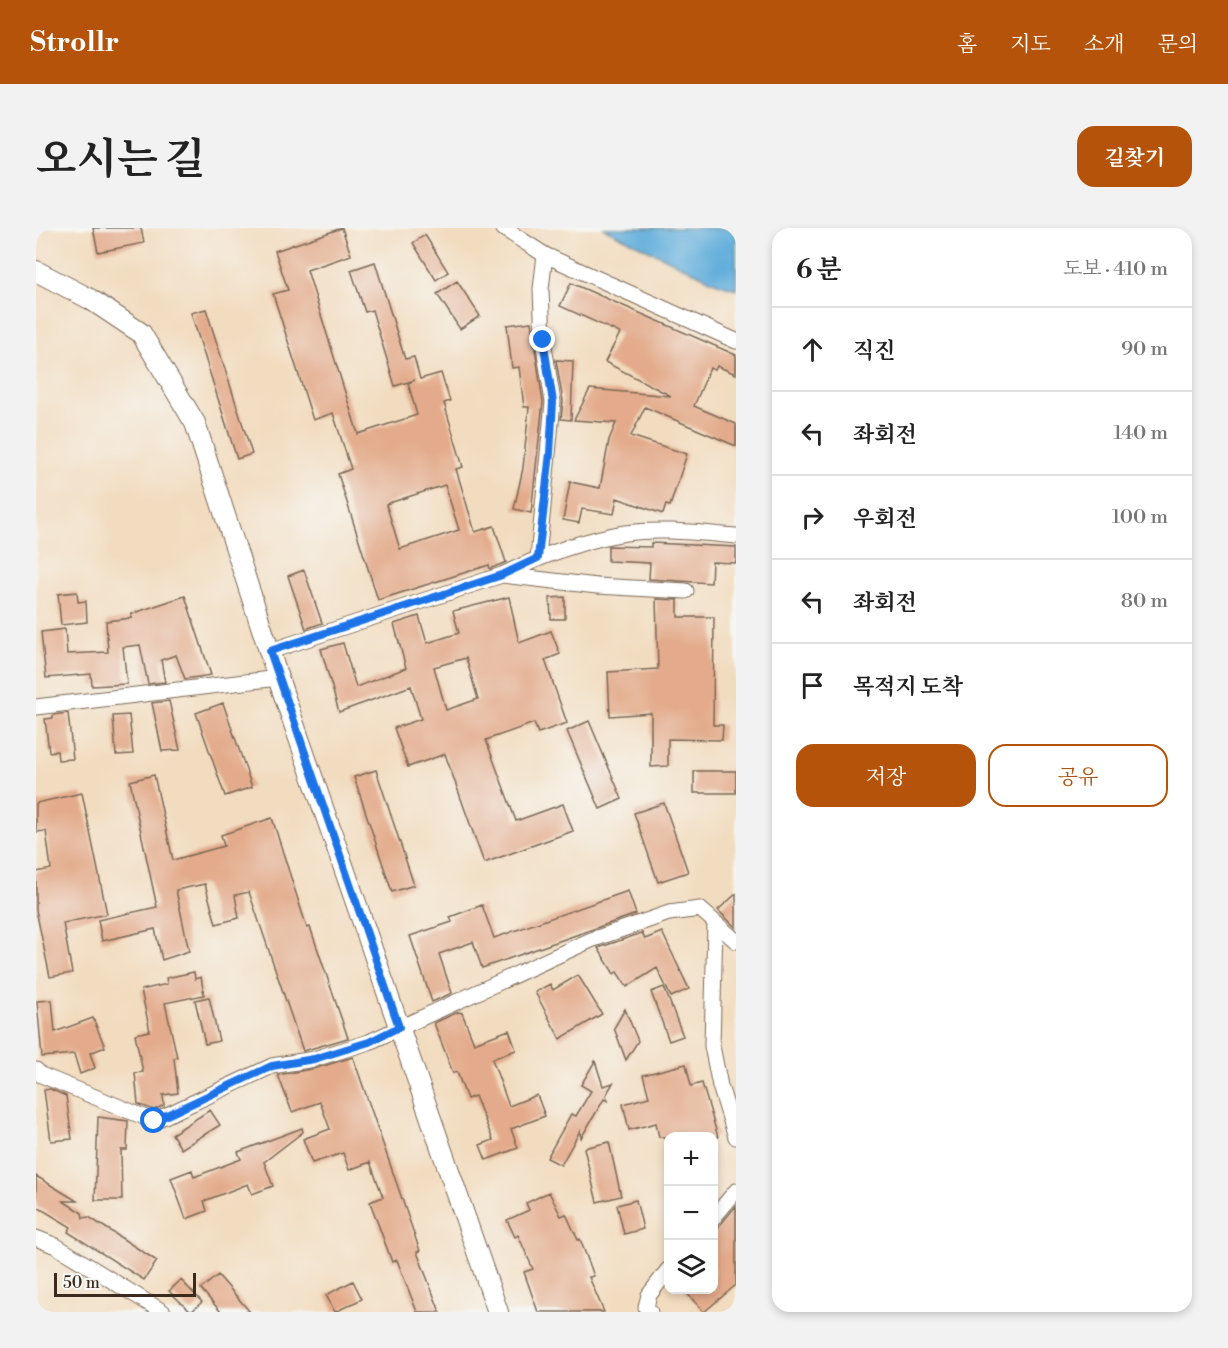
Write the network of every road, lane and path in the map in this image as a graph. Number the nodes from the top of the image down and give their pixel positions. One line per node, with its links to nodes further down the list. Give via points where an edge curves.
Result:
1 (503, 228): 2 (street)
2 (545, 255): 4 (street); 6 (street, via 541,289 543,340 553,402)
3 (36, 271): 9 (street, via 90,299 141,333 180,393 195,423)
4 (736, 341)
5 (736, 536): 6 (street, via 675,531 626,533)
6 (538, 558): 7 (street)
7 (502, 575): 8 (street); 9 (street)
8 (686, 591)
9 (270, 651): 10 (street)
10 (278, 678): 11 (street); 14 (street)
11 (36, 706)
12 (715, 922): 13 (street); 14 (street, via 700,909 669,913 591,940); 16 (street, via 712,1046)
13 (736, 941)
14 (399, 1027): 15 (street, via 369,1042 325,1056 272,1066 154,1121); 22 (street)
15 (36, 1070)
16 (736, 1137)
17 (736, 1191): 18 (street)
18 (718, 1211)
19 (36, 1238): 21 (street, via 56,1246)
20 (664, 1277): 23 (street, via 650,1295 646,1307)
21 (163, 1312)
22 (498, 1312)
23 (650, 1312)

